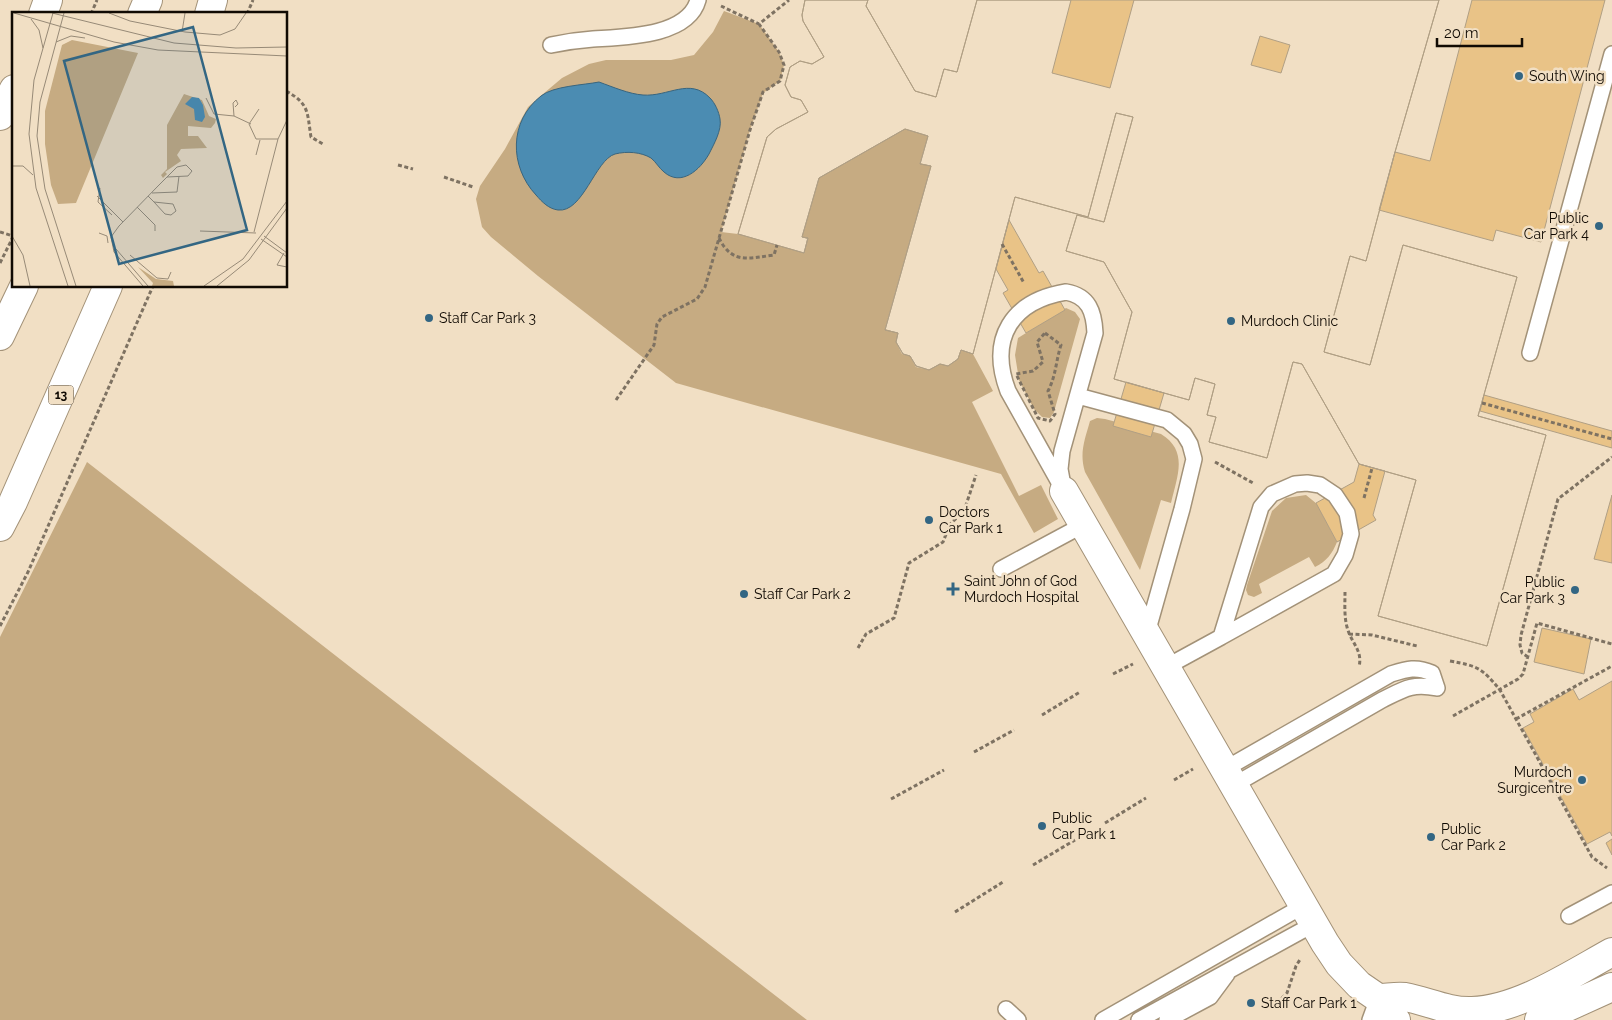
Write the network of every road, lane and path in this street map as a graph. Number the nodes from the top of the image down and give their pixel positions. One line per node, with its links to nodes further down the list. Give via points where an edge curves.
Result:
1 (48, 0): 8 (main road)
2 (97, 0): 9 (path)
3 (148, 0): 10 (main road)
4 (253, 0): 11 (path)
5 (698, 0): 13 (lane, via 688,16 658,32)
6 (788, 0): 12 (path)
7 (721, 6): 12 (path)
8 (44, 12)
9 (92, 12)
10 (143, 12)
11 (248, 12)
12 (759, 24): 23 (path, via 784,65 780,81 763,92)
13 (551, 44)
14 (1612, 54): 33 (lane)
15 (9, 89): 17 (main road)
16 (288, 92): 18 (path, via 307,109 311,137)
17 (0, 116)
18 (323, 144)
19 (398, 165): 20 (path)
20 (413, 169)
21 (444, 177): 22 (path)
22 (473, 187)
23 (719, 237): 26 (path, via 723,247 740,258 774,255); 36 (path, via 705,287 697,299 657,324 654,345)
24 (12, 240): 27 (path)
25 (1002, 244): 31 (path)
26 (777, 246)
27 (0, 263)
28 (23, 288): 32 (main road)
29 (107, 288): 45 (main road, 13)
30 (152, 288): 48 (path, via 28,572)
31 (1034, 301): 35 (lane, via 1066,292 1077,294 1091,309 1095,333); 43 (lane, via 1008,325 1000,361 1008,391)
32 (0, 336)
33 (1530, 353)
34 (1016, 374): 34 (path, via 1038,418 1050,421 1055,414 1048,391 1061,345 1045,333 1037,342 1042,362 1033,370)
35 (1078, 396): 43 (lane, via 1062,451 1060,469); 49 (lane, via 1167,420 1184,434 1190,444 1194,459)
36 (616, 400)
37 (1482, 403): 38 (path)
38 (1612, 438)
39 (1612, 457): 56 (path, via 1558,498 1521,635 1522,653)
40 (1209, 459): 42 (path)
41 (976, 474): 54 (path, via 964,511 950,524 943,542 909,563 894,618 866,634)
42 (1258, 485)
43 (1064, 491): 44 (main road)
44 (1083, 525): 46 (lane); 49 (main road)
45 (0, 529)
46 (1001, 569)
47 (1346, 590): 50 (path)
48 (0, 626)
49 (1147, 633): 59 (main road)
50 (1349, 634): 53 (path, via 1372,635); 60 (path, via 1361,658)
51 (1221, 637): 51 (lane, via 1261,507 1272,494 1295,484 1320,485 1329,490 1346,513 1351,534 1345,555 1334,574); 59 (lane)
52 (1612, 644): 56 (path, via 1537,623)
53 (1422, 647)
54 (858, 648)
55 (1443, 656): 62 (path, via 1484,671)
56 (1528, 657): 62 (path, via 1523,674)
57 (1138, 661): 61 (path)
58 (1612, 666): 66 (path)
59 (1166, 667): 71 (main road)
60 (1355, 672)
61 (1113, 674)
62 (1500, 690): 65 (path); 66 (path)
63 (1080, 692): 64 (path)
64 (1042, 715)
65 (1453, 716)
66 (1516, 719): 78 (path, via 1592,857)
67 (1014, 730): 68 (path)
68 (974, 752)
69 (1195, 768): 72 (path)
70 (944, 770): 74 (path)
71 (1229, 777): 71 (lane, via 1391,674 1421,668 1432,673 1437,688 1422,685 1406,688); 82 (main road)
72 (1174, 780)
73 (1146, 798): 75 (path)
74 (891, 799)
75 (1105, 823)
76 (1075, 840): 77 (path)
77 (1033, 865)
78 (1607, 868)
79 (1003, 882): 81 (path)
80 (1612, 893): 83 (lane)
81 (954, 912)
82 (1309, 915): 86 (lane); 90 (main road, via 1339,964 1359,985); 92 (lane)
83 (1569, 916)
84 (1612, 952): 90 (main road, via 1533,994 1503,1005 1472,1011 1438,1007 1404,997)
85 (1302, 958): 88 (path, via 1287,993)
86 (1231, 969): 93 (lane); 94 (lane, via 1210,996)
87 (1612, 988): 96 (main road)
88 (1277, 1003)
89 (1006, 1009): 91 (lane)
90 (1374, 1009): 95 (main road)
91 (1018, 1020)
92 (1104, 1020)
93 (1140, 1020)
94 (1167, 1020)
95 (1396, 1020)
96 (1540, 1020)

